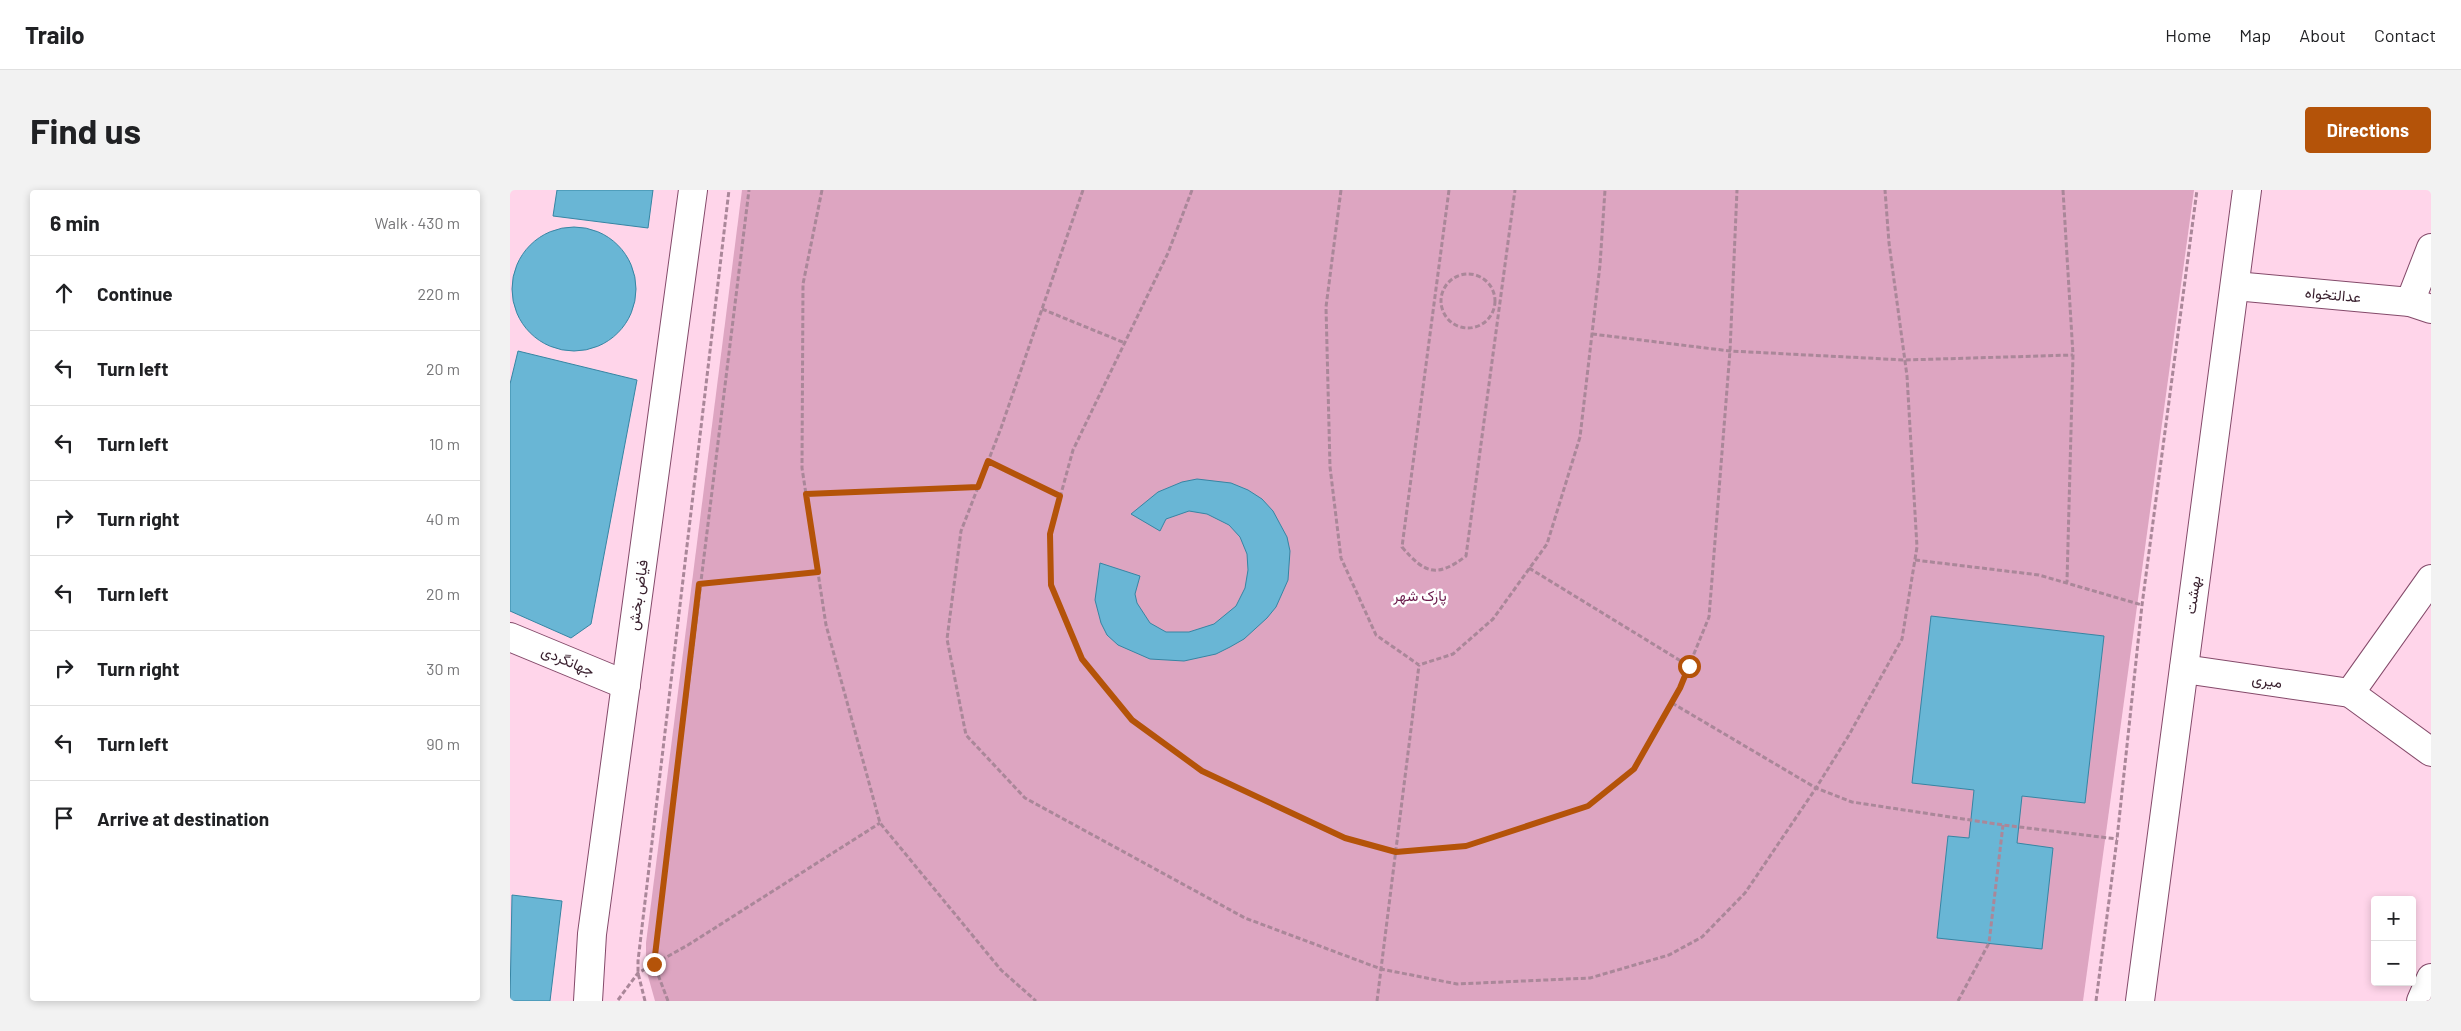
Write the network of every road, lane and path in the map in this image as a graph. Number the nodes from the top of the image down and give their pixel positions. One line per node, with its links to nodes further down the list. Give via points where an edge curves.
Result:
1 (693, 190): 43 (street, فیاض بخش)
2 (729, 190): 54 (path)
3 (749, 190): 37 (path)
4 (822, 190): 30 (path, via 803,284 802,468)
5 (1083, 190): 22 (path)
6 (1192, 190): 24 (path, via 1168,253)
7 (1340, 190): 40 (path, via 1326,307 1330,467 1341,558 1376,635)
8 (1450, 190): 18 (path)
9 (1514, 190): 20 (path)
10 (1604, 190): 23 (path)
11 (1737, 190): 25 (path)
12 (1885, 190): 27 (path)
13 (2063, 190): 26 (path)
14 (2197, 190): 38 (path)
15 (2247, 190): 17 (street, بهشت)
16 (2431, 248): 21 (street)
17 (2235, 286): 21 (street, عدالتخواه); 42 (street, بهشت)
18 (1436, 295): 19 (path); 20 (path, via 1402,547 1416,563 1434,572 1450,568 1466,556)
19 (1442, 296): 20 (path, via 1446,285 1455,277 1473,275 1488,282); 20 (path, via 1442,308 1447,319 1458,327 1482,325)
20 (1497, 305)
21 (2421, 305)
22 (1042, 309): 24 (path); 28 (path)
23 (1592, 334): 25 (path); 33 (path, via 1580,437 1547,544)
24 (1125, 343): 31 (path, via 1073,450)
25 (1730, 351): 27 (path); 41 (path, via 1709,617)
26 (2073, 355): 27 (path); 36 (path)
27 (1905, 360): 32 (path, via 1917,546)
28 (988, 461): 29 (path); 31 (path)
29 (978, 487): 30 (path); 53 (path, via 962,531 947,639 966,734 1025,798 1245,918)
30 (806, 494): 34 (path)
31 (1060, 496): 51 (path, via 1050,534 1051,585 1082,659 1132,720 1202,771 1345,838)
32 (1915, 560): 36 (path, via 2039,575); 47 (path, via 1902,639)
33 (1529, 568): 40 (path, via 1493,618 1453,654); 41 (path)
34 (818, 572): 37 (path); 48 (path, via 826,625)
35 (2431, 579): 44 (street)
36 (2067, 582): 38 (path)
37 (699, 584): 52 (path)
38 (2142, 605): 50 (path)
39 (510, 637): 43 (street, جهانگردی)
40 (1419, 665): 51 (path)
41 (1689, 666): 45 (path)
42 (2184, 669): 44 (street, میری); 64 (street, بهشت)
43 (626, 685): 56 (street, فیاض بخش, via 592,934)
44 (2350, 693): 46 (street, میری)
45 (1672, 703): 47 (path); 51 (path, via 1634,769 1588,806 1466,846)
46 (2431, 752)
47 (1816, 788): 49 (path, via 1852,802); 53 (path, via 1745,893 1702,937 1669,955 1590,978 1457,984)
48 (880, 823): 52 (path); 60 (path, via 1001,970)
49 (2003, 826): 50 (path); 62 (path, via 1989,944)
50 (2117, 839): 63 (path)
51 (1396, 852): 53 (path)
52 (654, 964): 54 (path); 59 (path)
53 (1381, 970): 61 (path)
54 (638, 973): 57 (path); 58 (path)
55 (2431, 978): 65 (street)
56 (588, 1001)
57 (617, 1001)
58 (645, 1001)
59 (668, 1001)
60 (1036, 1001)
61 (1377, 1001)
62 (1958, 1001)
63 (2096, 1001)
64 (2140, 1001)
65 (2420, 1001)

